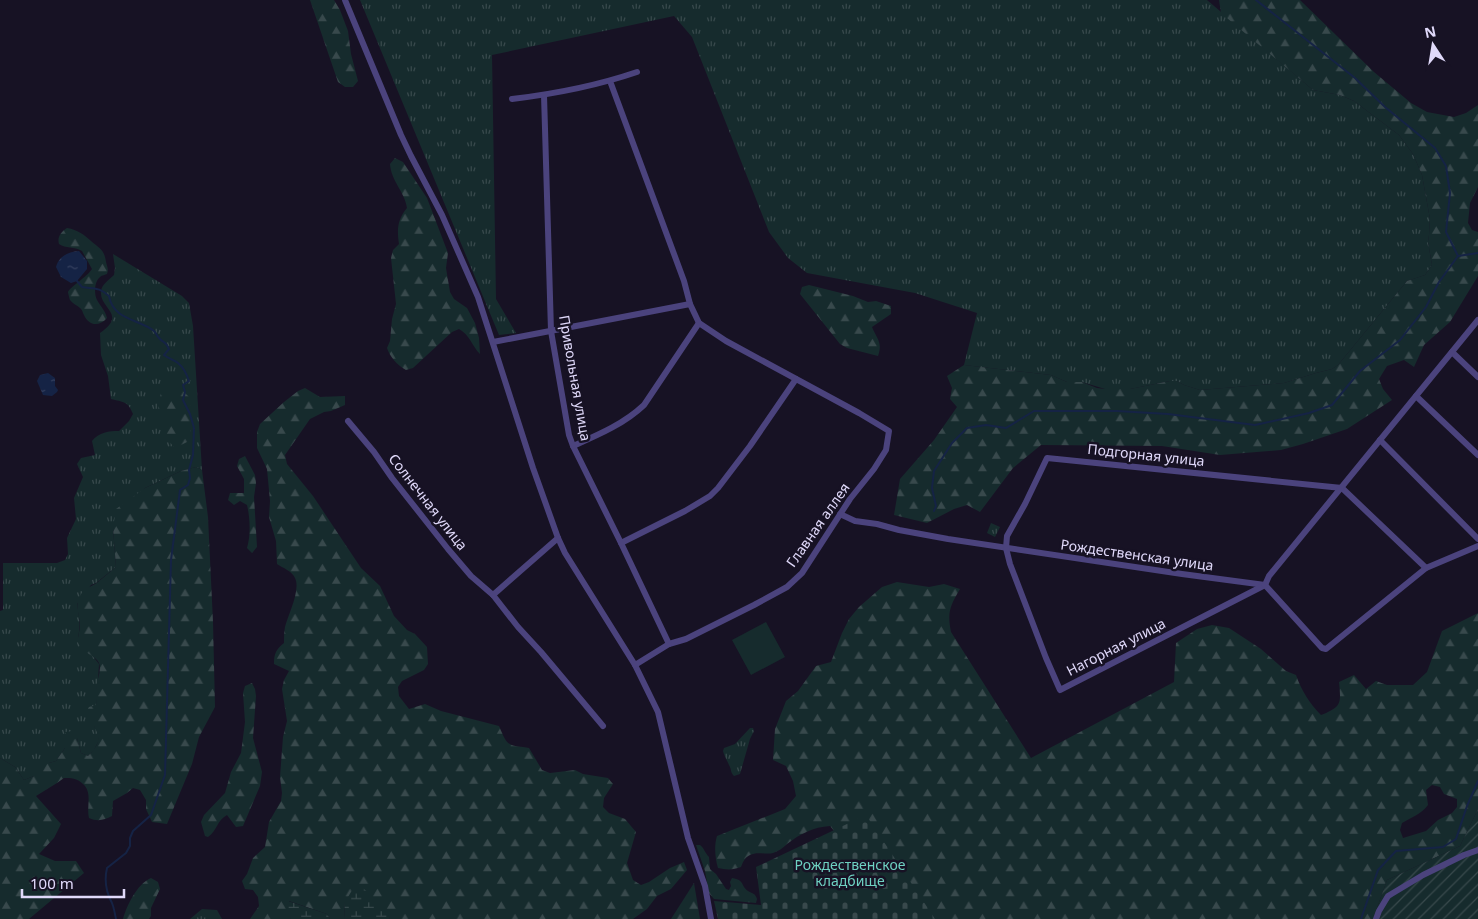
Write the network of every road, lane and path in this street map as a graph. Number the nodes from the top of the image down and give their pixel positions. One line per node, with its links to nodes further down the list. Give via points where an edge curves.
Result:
1 (345, 0): 10 (street, via 404,142 463,261)
2 (637, 72): 3 (street)
3 (610, 81): 4 (street); 6 (street)
4 (544, 95): 5 (street); 9 (street, Привольная улица)
5 (512, 99)
6 (690, 304): 8 (street); 9 (street)
7 (1478, 320): 11 (street)
8 (699, 324): 13 (street); 17 (street, via 644,405 633,415)
9 (551, 331): 10 (street); 17 (street, Привольная улица, via 569,434)
10 (493, 342): 21 (street)
11 (1452, 352): 12 (street); 14 (street)
12 (1478, 377)
13 (796, 379): 20 (street, Главная аллея, via 889,431 886,450); 23 (street, via 750,446 710,496)
14 (1416, 396): 16 (street); 18 (street)
15 (348, 421): 28 (street, Солнечная улица, via 471,576)
16 (1380, 440): 19 (street); 22 (street)
17 (574, 446): 23 (street, Привольная улица)
18 (1478, 455)
19 (1342, 488): 25 (street, Подгорная улица, via 1047,458 1007,536); 26 (street); 27 (street)
20 (840, 514): 25 (street, Рождественская улица, via 855,521); 29 (street, Главная аллея, via 802,573 787,587 686,640)
21 (558, 538): 28 (street); 30 (street)
22 (1478, 539)
23 (621, 543): 29 (street, Привольная улица)
24 (1478, 546): 26 (street)
25 (1006, 548): 27 (street, Рождественская улица); 27 (street, Нагорная улица, via 1016,583 1060,690)
26 (1426, 568): 27 (street, via 1326,649)
27 (1265, 585)
28 (493, 595): 31 (street, Солнечная улица)
29 (669, 644): 30 (street, Главная аллея)
30 (635, 665): 33 (street, via 658,712)
31 (604, 726)
32 (1478, 850): 34 (street, via 1423,875 1388,896)
33 (711, 919)
34 (1376, 919)

